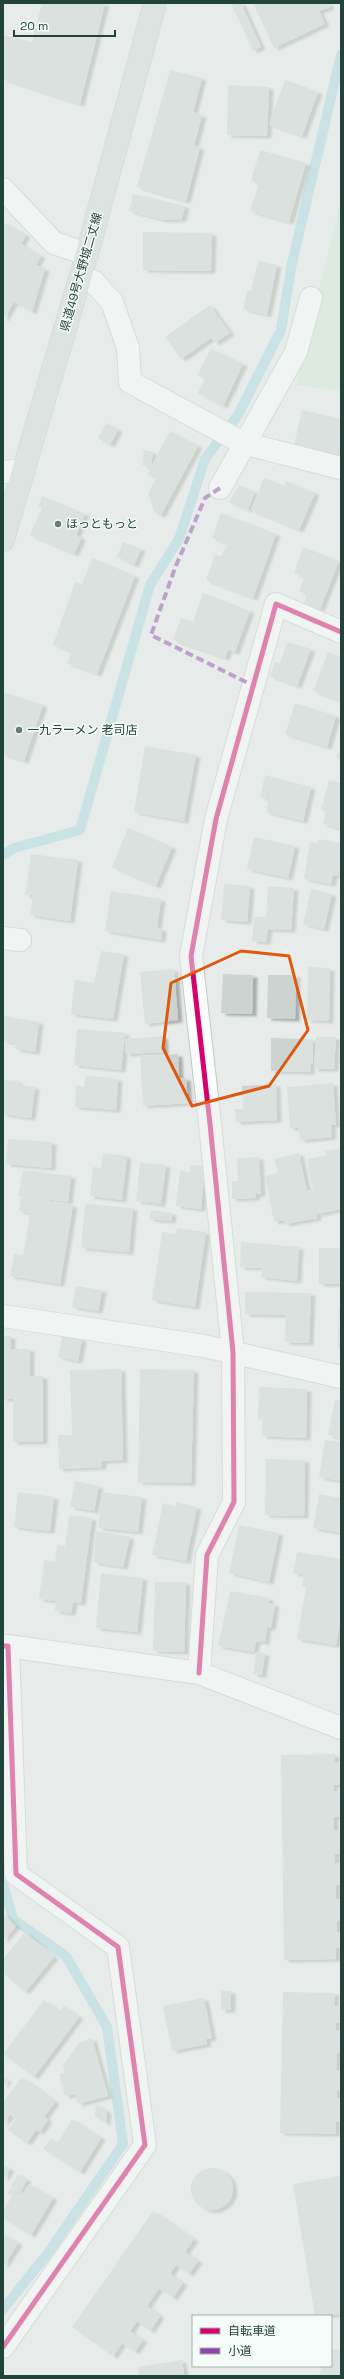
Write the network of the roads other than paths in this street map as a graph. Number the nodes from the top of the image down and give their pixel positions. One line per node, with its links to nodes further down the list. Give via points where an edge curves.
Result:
1 (155, 3): 3 (main road, 県道49号大野城二丈線)
2 (3, 189): 3 (street, via 54,243)
3 (87, 254): 4 (main road, 県道49号大野城二丈線)
4 (80, 279): 6 (street, via 93,281 112,302 128,348 130,382); 8 (main road, 県道49号大野城二丈線)
5 (311, 298): 6 (street, via 296,352)
6 (243, 443): 7 (street); 9 (street)
7 (341, 468)
8 (13, 471): 10 (main road, 県道49号大野城二丈線)
9 (220, 488)
10 (3, 540)
11 (341, 632): 13 (street, via 276,604 216,819 191,956)
12 (3, 1316): 13 (street)
13 (233, 1352): 14 (street); 16 (street, via 234,1502 207,1555)
14 (341, 1377)
15 (5, 1646): 16 (street); 18 (street, via 16,1874 118,1947 145,2145)
16 (199, 1673): 17 (street)
17 (341, 1728)
18 (3, 2347)

